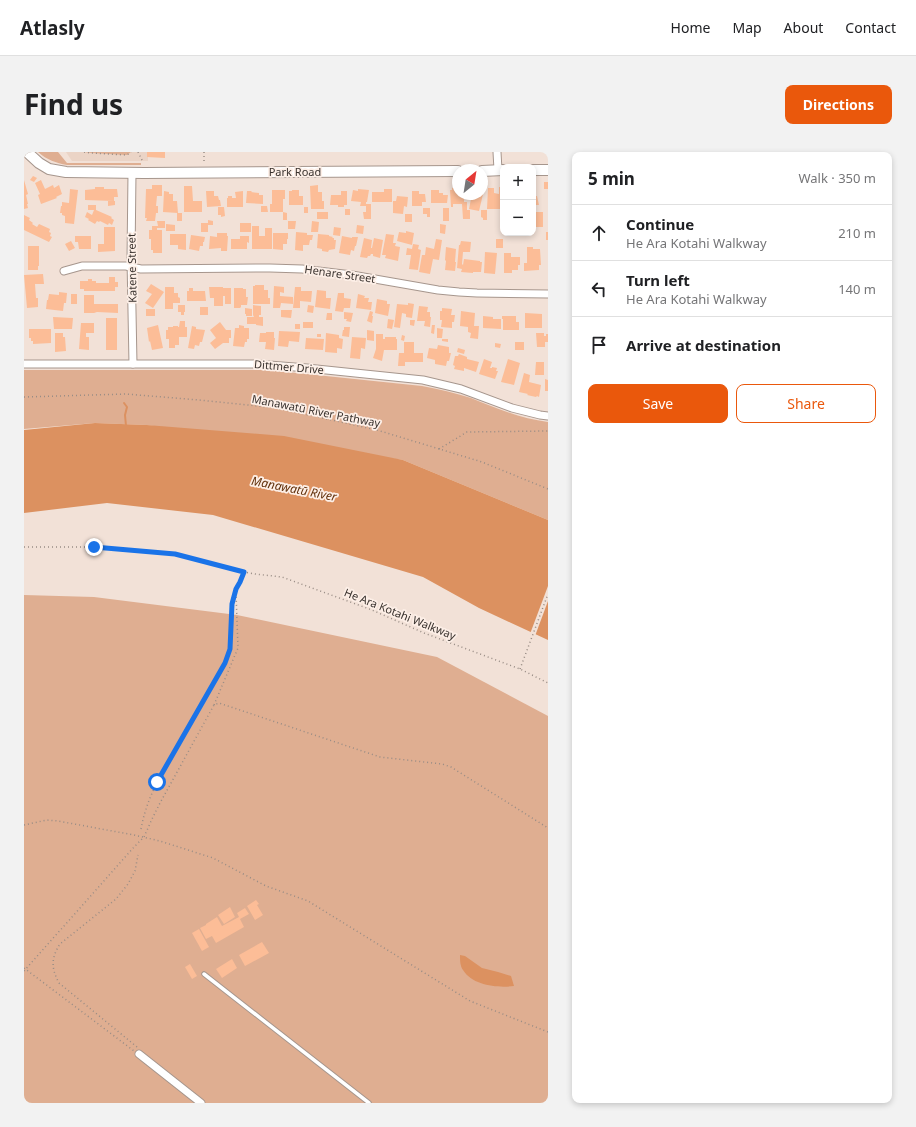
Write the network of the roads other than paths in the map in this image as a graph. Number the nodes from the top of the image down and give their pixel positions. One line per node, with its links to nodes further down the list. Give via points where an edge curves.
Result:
1 (27, 152): 8 (main road, Park Road, via 39,163 58,171)
2 (497, 152): 3 (street)
3 (500, 170): 7 (main road)
4 (536, 170): 5 (main road)
5 (548, 170)
6 (452, 171): 8 (main road, Park Road)
7 (488, 171)
8 (132, 173): 9 (street, Katene Street)
9 (132, 267): 10 (street, Henare Street, via 82,266); 11 (street, Henare Street, via 302,269 438,290); 13 (street, Katene Street)
10 (64, 271)
11 (548, 294)
12 (24, 364): 13 (street, Dittmer Drive)
13 (133, 364): 14 (street, Dittmer Drive, via 257,364 423,380 462,389 512,408)
14 (548, 416)
15 (204, 974): 18 (lane)
16 (138, 1054): 17 (street)
17 (201, 1103)
18 (369, 1103)

